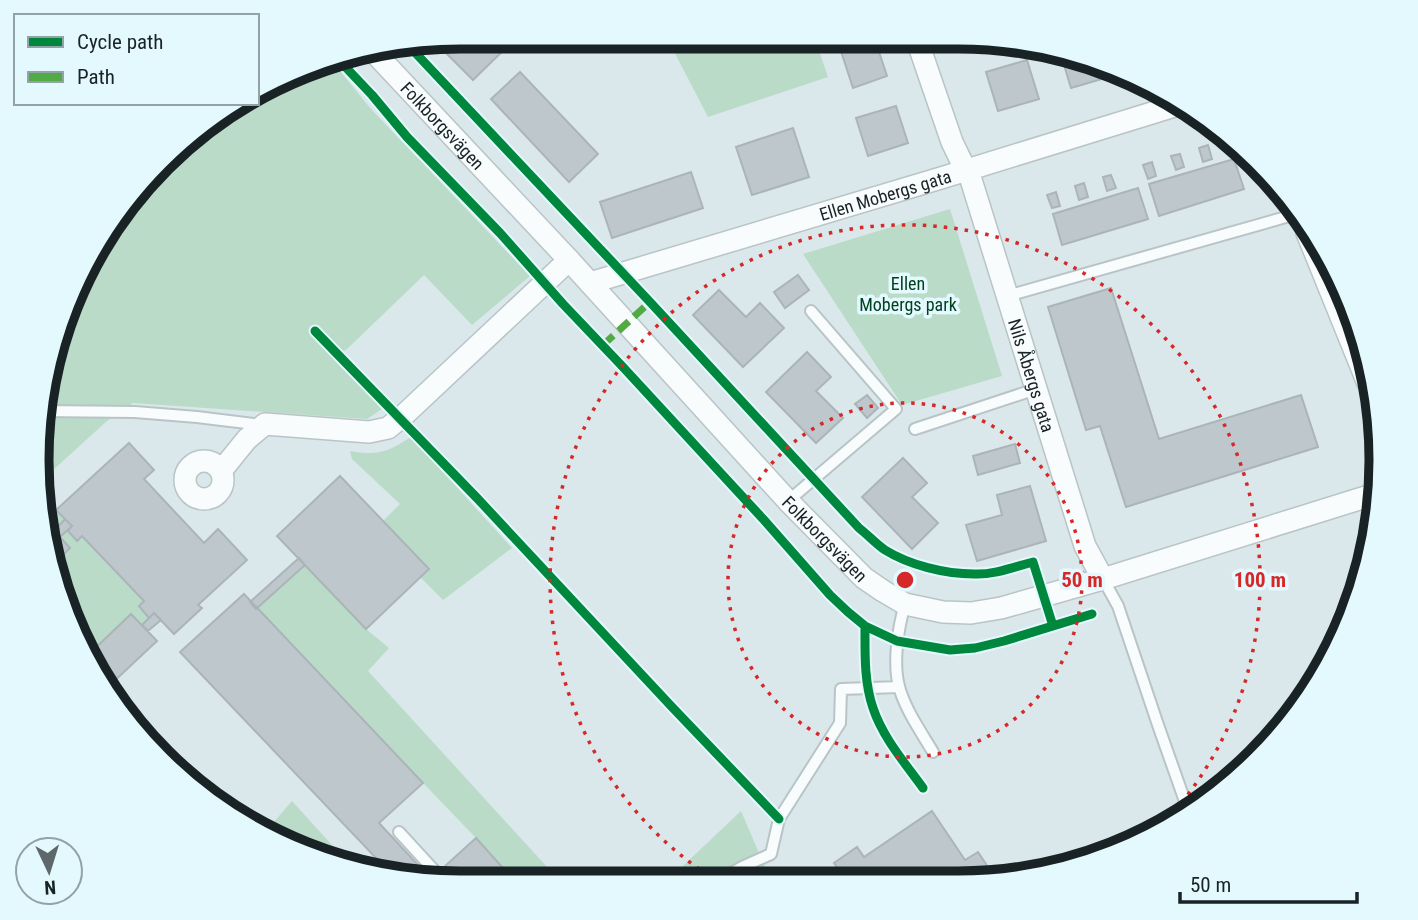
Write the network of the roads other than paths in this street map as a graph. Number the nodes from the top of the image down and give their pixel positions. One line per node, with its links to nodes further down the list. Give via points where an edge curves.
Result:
1 (920, 49): 4 (street, Nils Åbergs gata, via 952,142)
2 (379, 57): 6 (street, Folkborgsvägen)
3 (1170, 108): 4 (street, Ellen Mobergs gata)
4 (967, 170): 8 (street, Ellen Mobergs gata); 9 (street, Nils Åbergs gata)
5 (1289, 216): 9 (lane)
6 (569, 260): 8 (street, Folkborgsvägen); 14 (street, via 388,428 369,432)
7 (1321, 267): 11 (street)
8 (590, 283): 18 (street, Folkborgsvägen)
9 (1007, 296): 12 (street, Nils Åbergs gata)
10 (811, 311): 18 (lane, via 896,409)
11 (1352, 343)
12 (1036, 389): 15 (lane); 19 (street, Nils Åbergs gata, via 1085,546)
13 (52, 411): 14 (lane, via 135,412)
14 (263, 425): 16 (street)
15 (915, 429)
16 (221, 471)
17 (1367, 497): 19 (street, Folkborgsvägen)
18 (788, 501): 20 (street, Folkborgsvägen, via 864,578)
19 (1103, 579): 20 (street, Folkborgsvägen, via 971,613); 23 (lane, via 1118,606)
20 (905, 604): 21 (lane, via 897,641)
21 (899, 687): 22 (lane); 26 (lane, via 841,689 840,723 779,819 771,854)
22 (933, 752)
23 (1185, 802)
24 (399, 832): 25 (lane)
25 (434, 870)
26 (735, 871)

